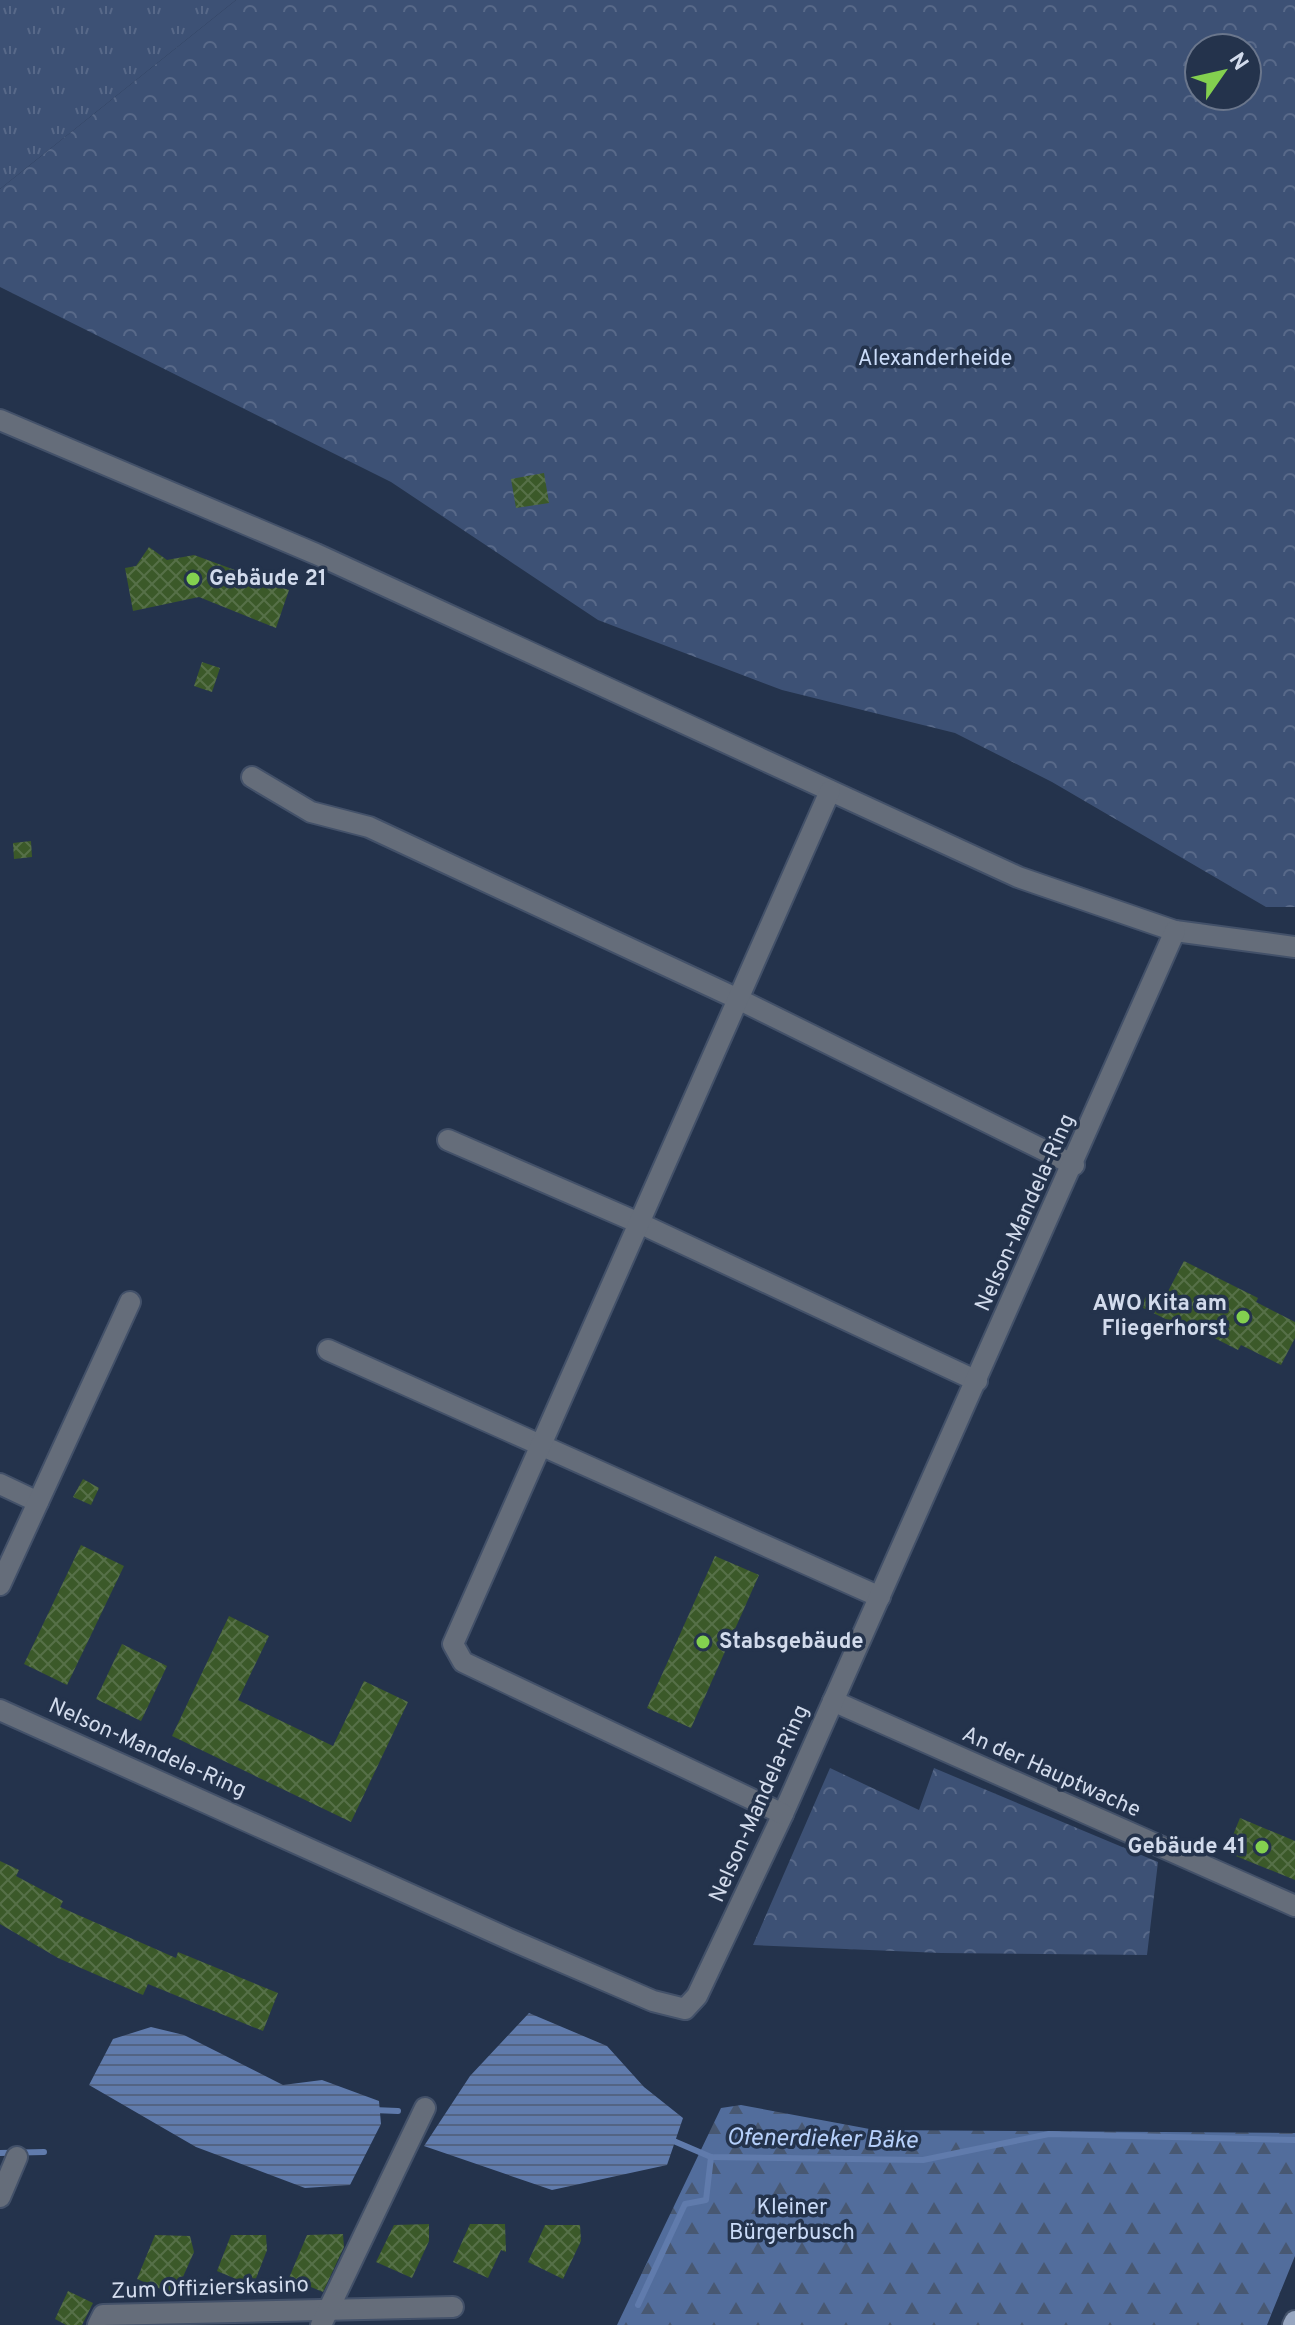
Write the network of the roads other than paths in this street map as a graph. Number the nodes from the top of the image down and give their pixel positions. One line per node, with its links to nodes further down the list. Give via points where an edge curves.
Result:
1 (0, 420): 3 (street, via 316,554)
2 (252, 777): 6 (street, via 311,812 369,827)
3 (830, 791): 4 (street, via 1018,877); 6 (street)
4 (1175, 931): 5 (street); 8 (street, Nelson-Mandela-Ring)
5 (1295, 947)
6 (738, 999): 8 (street); 9 (street)
7 (448, 1140): 9 (street)
8 (1074, 1165): 12 (street, Nelson-Mandela-Ring)
9 (639, 1223): 12 (street); 13 (street)
10 (130, 1302): 15 (street)
11 (328, 1350): 13 (street)
12 (977, 1381): 17 (street, Nelson-Mandela-Ring)
13 (541, 1444): 17 (street); 20 (street, via 453,1644 463,1662)
14 (0, 1484): 15 (street)
15 (38, 1502): 16 (street)
16 (0, 1585)
17 (880, 1597): 18 (street, Nelson-Mandela-Ring)
18 (833, 1701): 20 (street, Nelson-Mandela-Ring); 21 (street, An der Hauptwache)
19 (0, 1710): 20 (street, Nelson-Mandela-Ring, via 509,1939 653,2001 685,2009 697,1996)
20 (783, 1814)
21 (1295, 1906)
22 (425, 2108): 26 (street, Zum Offizierskasino)
23 (17, 2157): 24 (street)
24 (0, 2197)
25 (453, 2307): 26 (street, Zum Offizierskasino)
26 (325, 2317): 27 (street, Zum Offizierskasino, via 103,2315)
27 (98, 2325)

